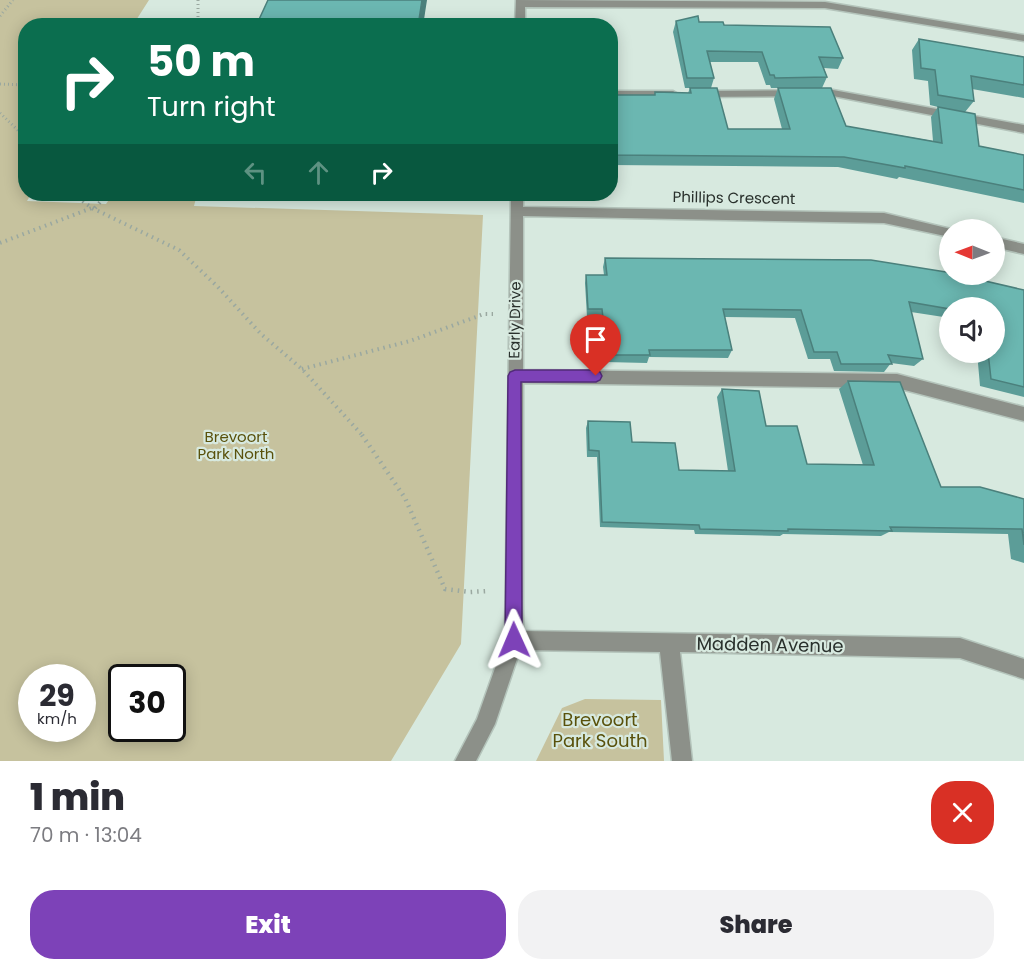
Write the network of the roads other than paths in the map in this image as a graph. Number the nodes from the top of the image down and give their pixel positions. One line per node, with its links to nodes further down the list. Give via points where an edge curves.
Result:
1 (521, 2): 2 (street); 3 (street, via 825,5)
2 (520, 18)
3 (1024, 38)
4 (618, 94): 5 (street, via 832,93)
5 (1024, 129)
6 (517, 201): 7 (street, Early Drive)
7 (517, 211): 8 (street, Phillips Crescent, via 884,218); 11 (street, Early Drive)
8 (939, 230)
9 (1005, 245): 10 (street)
10 (1024, 249)
11 (515, 376): 12 (street, via 897,381); 13 (street, Early Drive)
12 (1024, 414)
13 (514, 640): 14 (street, Madden Avenue); 16 (street, Early Drive, via 485,724)
14 (669, 643): 15 (street, Madden Avenue, via 960,648); 17 (street)
15 (1024, 669)
16 (465, 761)
17 (682, 761)

